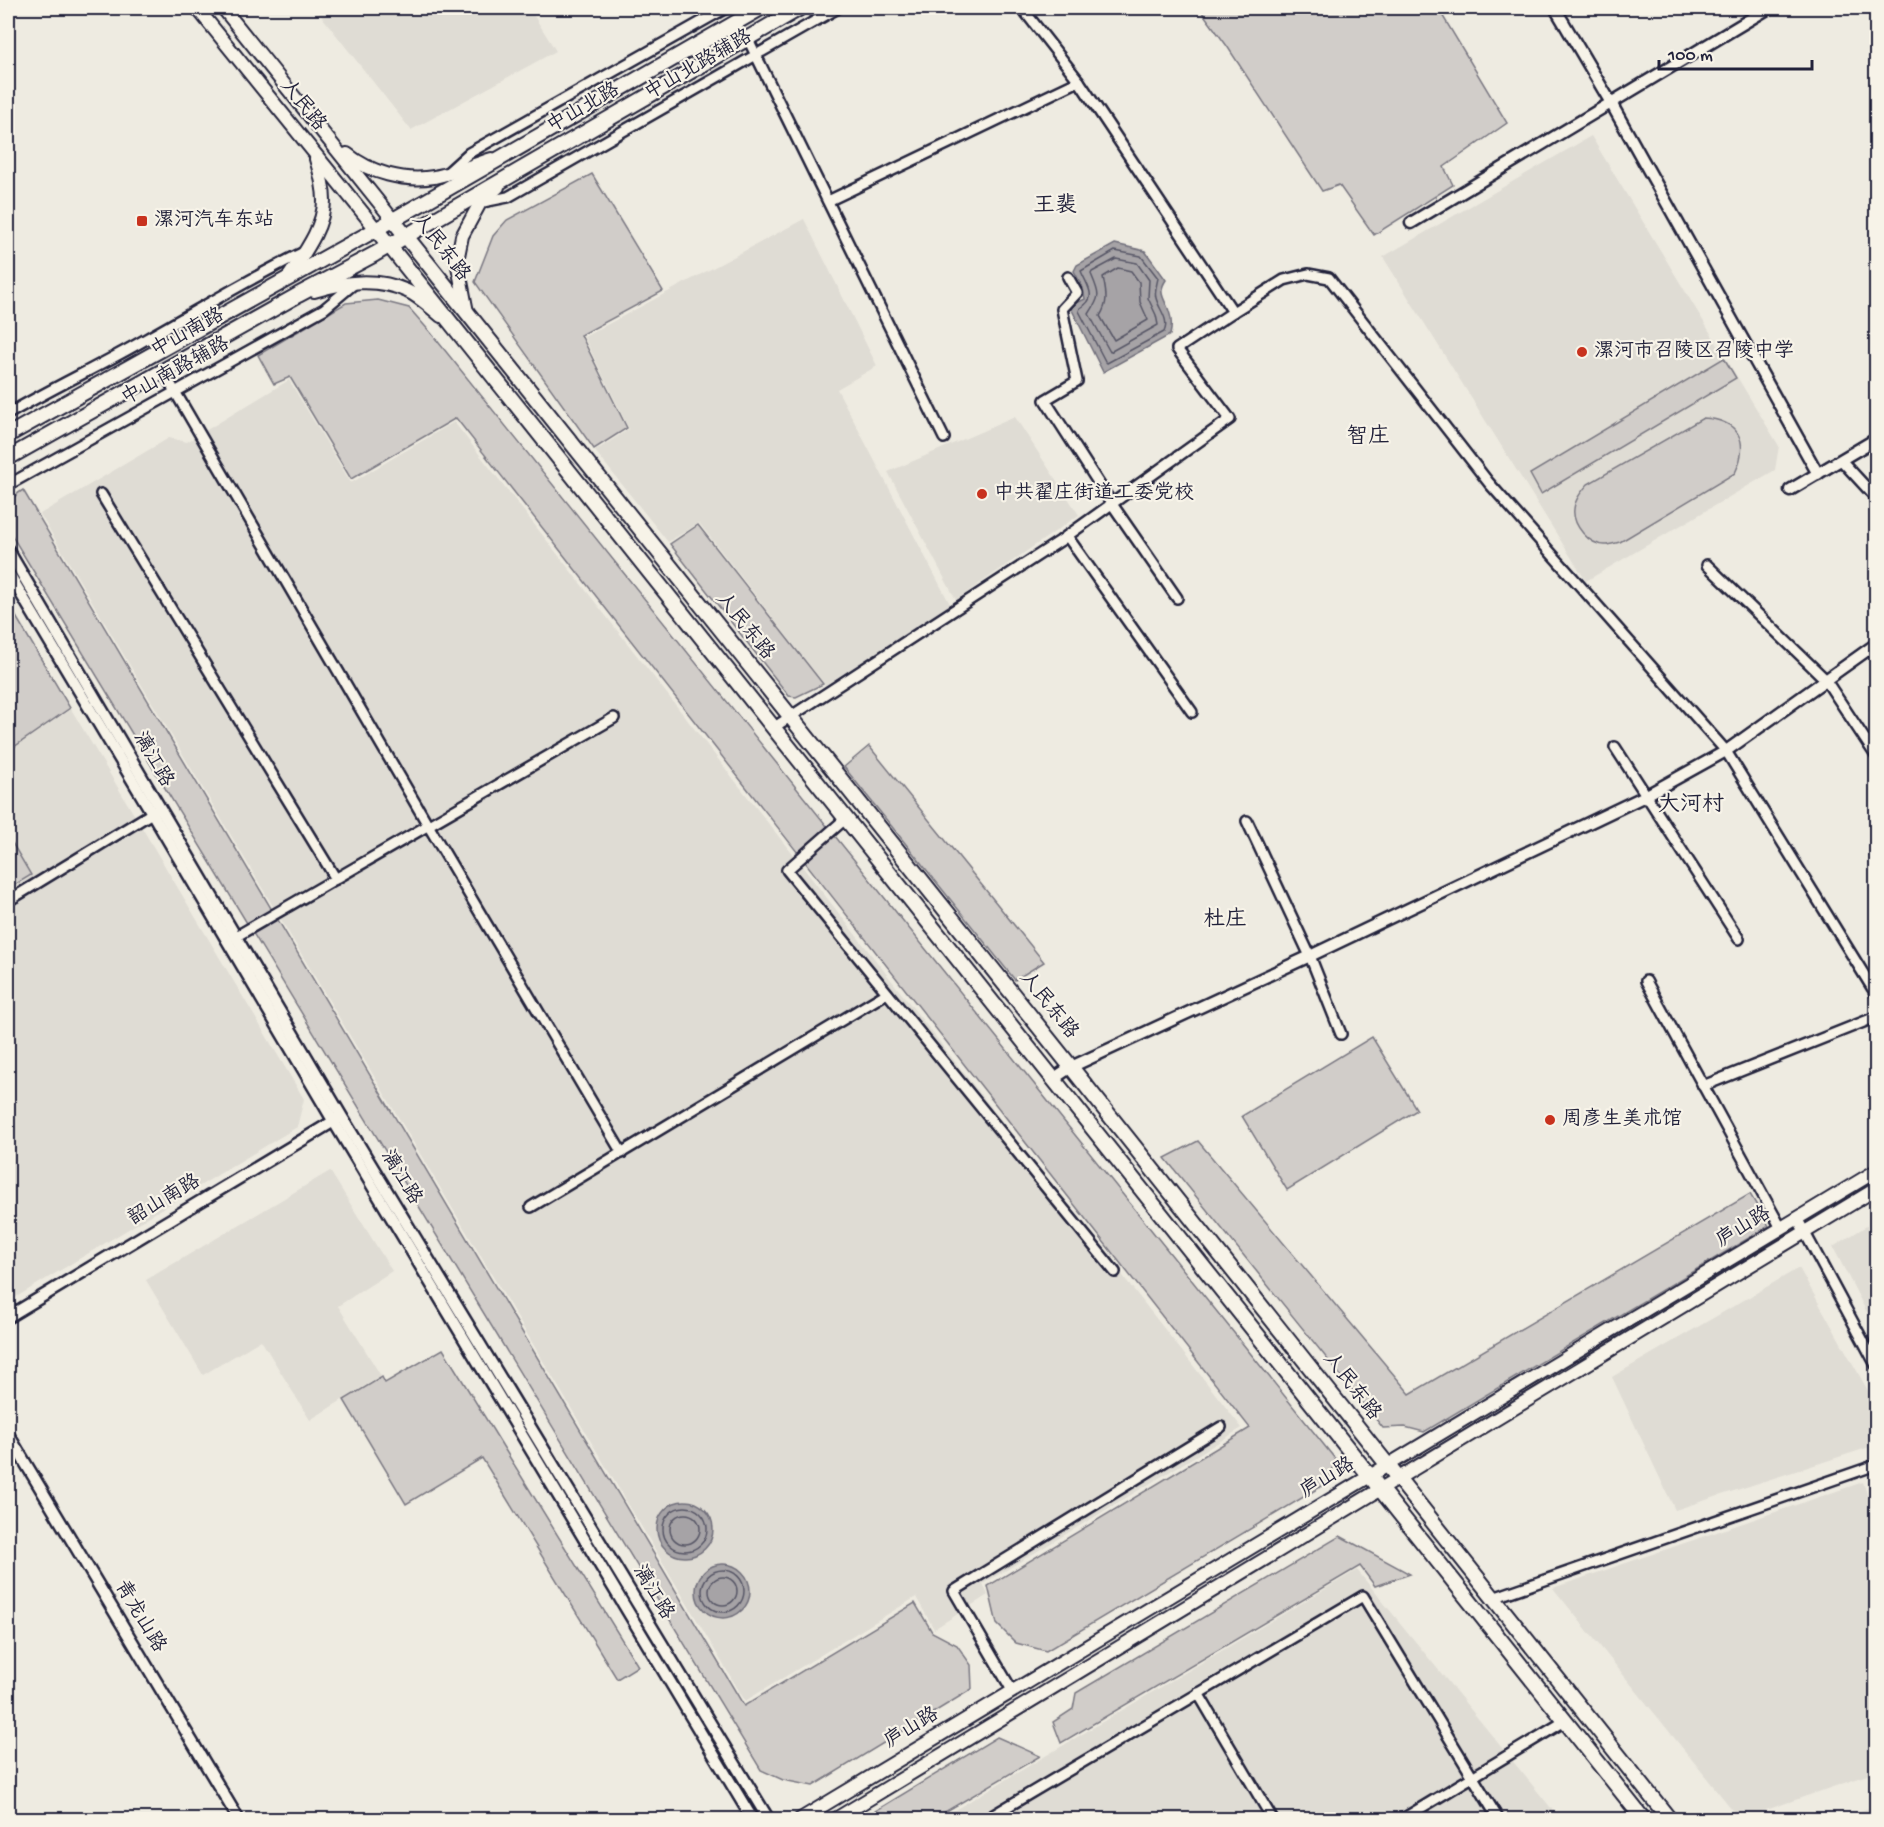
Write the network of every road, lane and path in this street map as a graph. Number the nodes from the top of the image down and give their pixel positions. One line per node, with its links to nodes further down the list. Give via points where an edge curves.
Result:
1 (197, 8): 15 (main road, 人民路)
2 (223, 8): 14 (main road, 人民路)
3 (726, 8): 18 (street, 中山北路辅路, via 469,153)
4 (761, 8): 16 (main road, 中山北路)
5 (800, 8): 10 (main road, 中山北路)
6 (838, 8): 11 (street, 中山北路辅路)
7 (1022, 8): 12 (street)
8 (1555, 8): 13 (street)
9 (1769, 8): 13 (street)
10 (747, 37): 11 (street); 17 (main road, 中山北路)
11 (756, 54): 19 (street); 20 (street, 中山北路辅路, via 508,197)
12 (1079, 81): 19 (street); 31 (street)
13 (1611, 103): 22 (street); 44 (street)
14 (331, 141): 18 (main road, via 377,172 401,177); 21 (main road, 人民路)
15 (314, 152): 23 (main road, 人民路); 26 (main road, via 324,203 318,228)
16 (508, 154): 18 (main road); 21 (main road, 中山北路)
17 (514, 172): 20 (main road); 24 (main road, 中山北路)
18 (447, 173)
19 (828, 201): 40 (street)
20 (480, 203): 32 (main road, via 462,236 458,261)
21 (393, 220): 23 (main road, 中山北路); 24 (main road, 人民东路)
22 (1411, 223)
23 (376, 229): 25 (main road, 人民东路); 28 (main road, 中山南路)
24 (406, 236): 25 (main road, 中山北路); 32 (main road, 人民东路)
25 (389, 245): 30 (main road, 中山南路); 33 (main road, 人民东路)
26 (304, 252): 28 (main road); 34 (street, via 260,273)
27 (1068, 277): 49 (street, via 1077,293 1062,309 1077,381 1045,400)
28 (288, 278): 35 (main road, 中山南路)
29 (356, 282): 30 (main road); 33 (main road, via 384,283 409,291); 37 (street, 中山南路辅路, via 324,309)
30 (298, 295): 36 (main road, 中山南路)
31 (1233, 312): 49 (street, via 1177,349 1230,419); 62 (street, via 1284,280 1308,274 1329,278 1489,483)
32 (467, 313): 58 (main road, 人民东路)
33 (451, 322): 60 (main road, 人民东路)
34 (146, 340): 35 (street); 38 (street)
35 (154, 354): 36 (main road); 39 (main road, 中山南路)
36 (164, 371): 37 (street); 42 (main road, 中山南路)
37 (176, 393): 45 (street, 中山南路辅路); 68 (street)
38 (8, 414)
39 (8, 435)
40 (944, 438)
41 (1876, 439): 43 (street)
42 (8, 458)
43 (1841, 460): 44 (street); 48 (street)
44 (1818, 474): 46 (street)
45 (8, 485)
46 (1791, 490)
47 (101, 494): 69 (street)
48 (1876, 498)
49 (1112, 504): 50 (street); 54 (street)
50 (1067, 536): 57 (street); 58 (street)
51 (8, 550): 65 (street, 漓江路)
52 (1707, 565): 56 (street)
53 (8, 573): 65 (street, 漓江路)
54 (1177, 597)
55 (1876, 644): 56 (street)
56 (1825, 679): 62 (street); 63 (street)
57 (1191, 712)
58 (791, 716): 60 (street); 79 (main road, 人民东路)
59 (614, 718): 68 (street)
60 (773, 728): 66 (main road, 人民东路)
61 (1615, 747): 64 (street)
62 (1726, 751): 64 (street); 76 (street)
63 (1876, 756)
64 (1645, 796): 72 (street); 73 (street)
65 (156, 811): 70 (street); 71 (street, 漓江路); 82 (street, 漓江路)
66 (846, 819): 75 (street, via 787,870); 80 (main road, 人民东路)
67 (1247, 821): 73 (street)
68 (428, 825): 69 (street); 83 (street)
69 (336, 879): 71 (street)
70 (8, 901)
71 (235, 937): 82 (street, 漓江路)
72 (1739, 939)
73 (1310, 956): 78 (street); 79 (street)
74 (1646, 981): 81 (street)
75 (887, 993): 83 (street); 90 (street)
76 (1876, 994)
77 (1876, 1017): 81 (street)
78 (1341, 1034)
79 (1071, 1066): 80 (street); 95 (main road, 人民东路)
80 (1053, 1079): 97 (main road, 人民东路)
81 (1703, 1086): 88 (street)
82 (338, 1119): 91 (street, 韶山南路); 107 (street, 漓江路); 108 (street, 漓江路)
83 (622, 1153): 86 (street)
84 (1876, 1171): 87 (main road, 庐山路)
85 (1876, 1189): 89 (main road, 庐山路)
86 (531, 1207)
87 (1797, 1218): 88 (main road, 庐山路); 89 (street)
88 (1781, 1228): 95 (main road, 庐山路)
89 (1805, 1232): 92 (street); 98 (main road, 庐山路)
90 (1114, 1272)
91 (8, 1317)
92 (1876, 1365)
93 (1221, 1427): 101 (street, via 954,1591)
94 (8, 1434): 106 (street, 青龙山路)
95 (1388, 1465): 97 (main road, 庐山路); 98 (main road, 人民东路)
96 (1876, 1465): 100 (street)
97 (1370, 1476): 99 (main road, 人民东路); 101 (main road, 庐山路)
98 (1400, 1479): 99 (main road, 庐山路); 100 (main road, 人民东路)
99 (1381, 1489): 103 (main road, 庐山路); 104 (main road, 人民东路)
100 (1493, 1598): 116 (main road, 人民东路)
101 (1013, 1692): 103 (main road); 109 (main road, 庐山路)
102 (1198, 1693): 105 (street, via 1363,1596); 111 (street); 112 (street)
103 (1022, 1706): 110 (main road, 庐山路)
104 (1565, 1720): 105 (street); 115 (main road, 人民东路)
105 (1473, 1776): 113 (street); 114 (street)
106 (239, 1820)
107 (753, 1820)
108 (769, 1820)
109 (799, 1820)
110 (834, 1820)
111 (985, 1820)
112 (1273, 1820)
113 (1401, 1820)
114 (1499, 1820)
115 (1644, 1820)
116 (1670, 1820)

